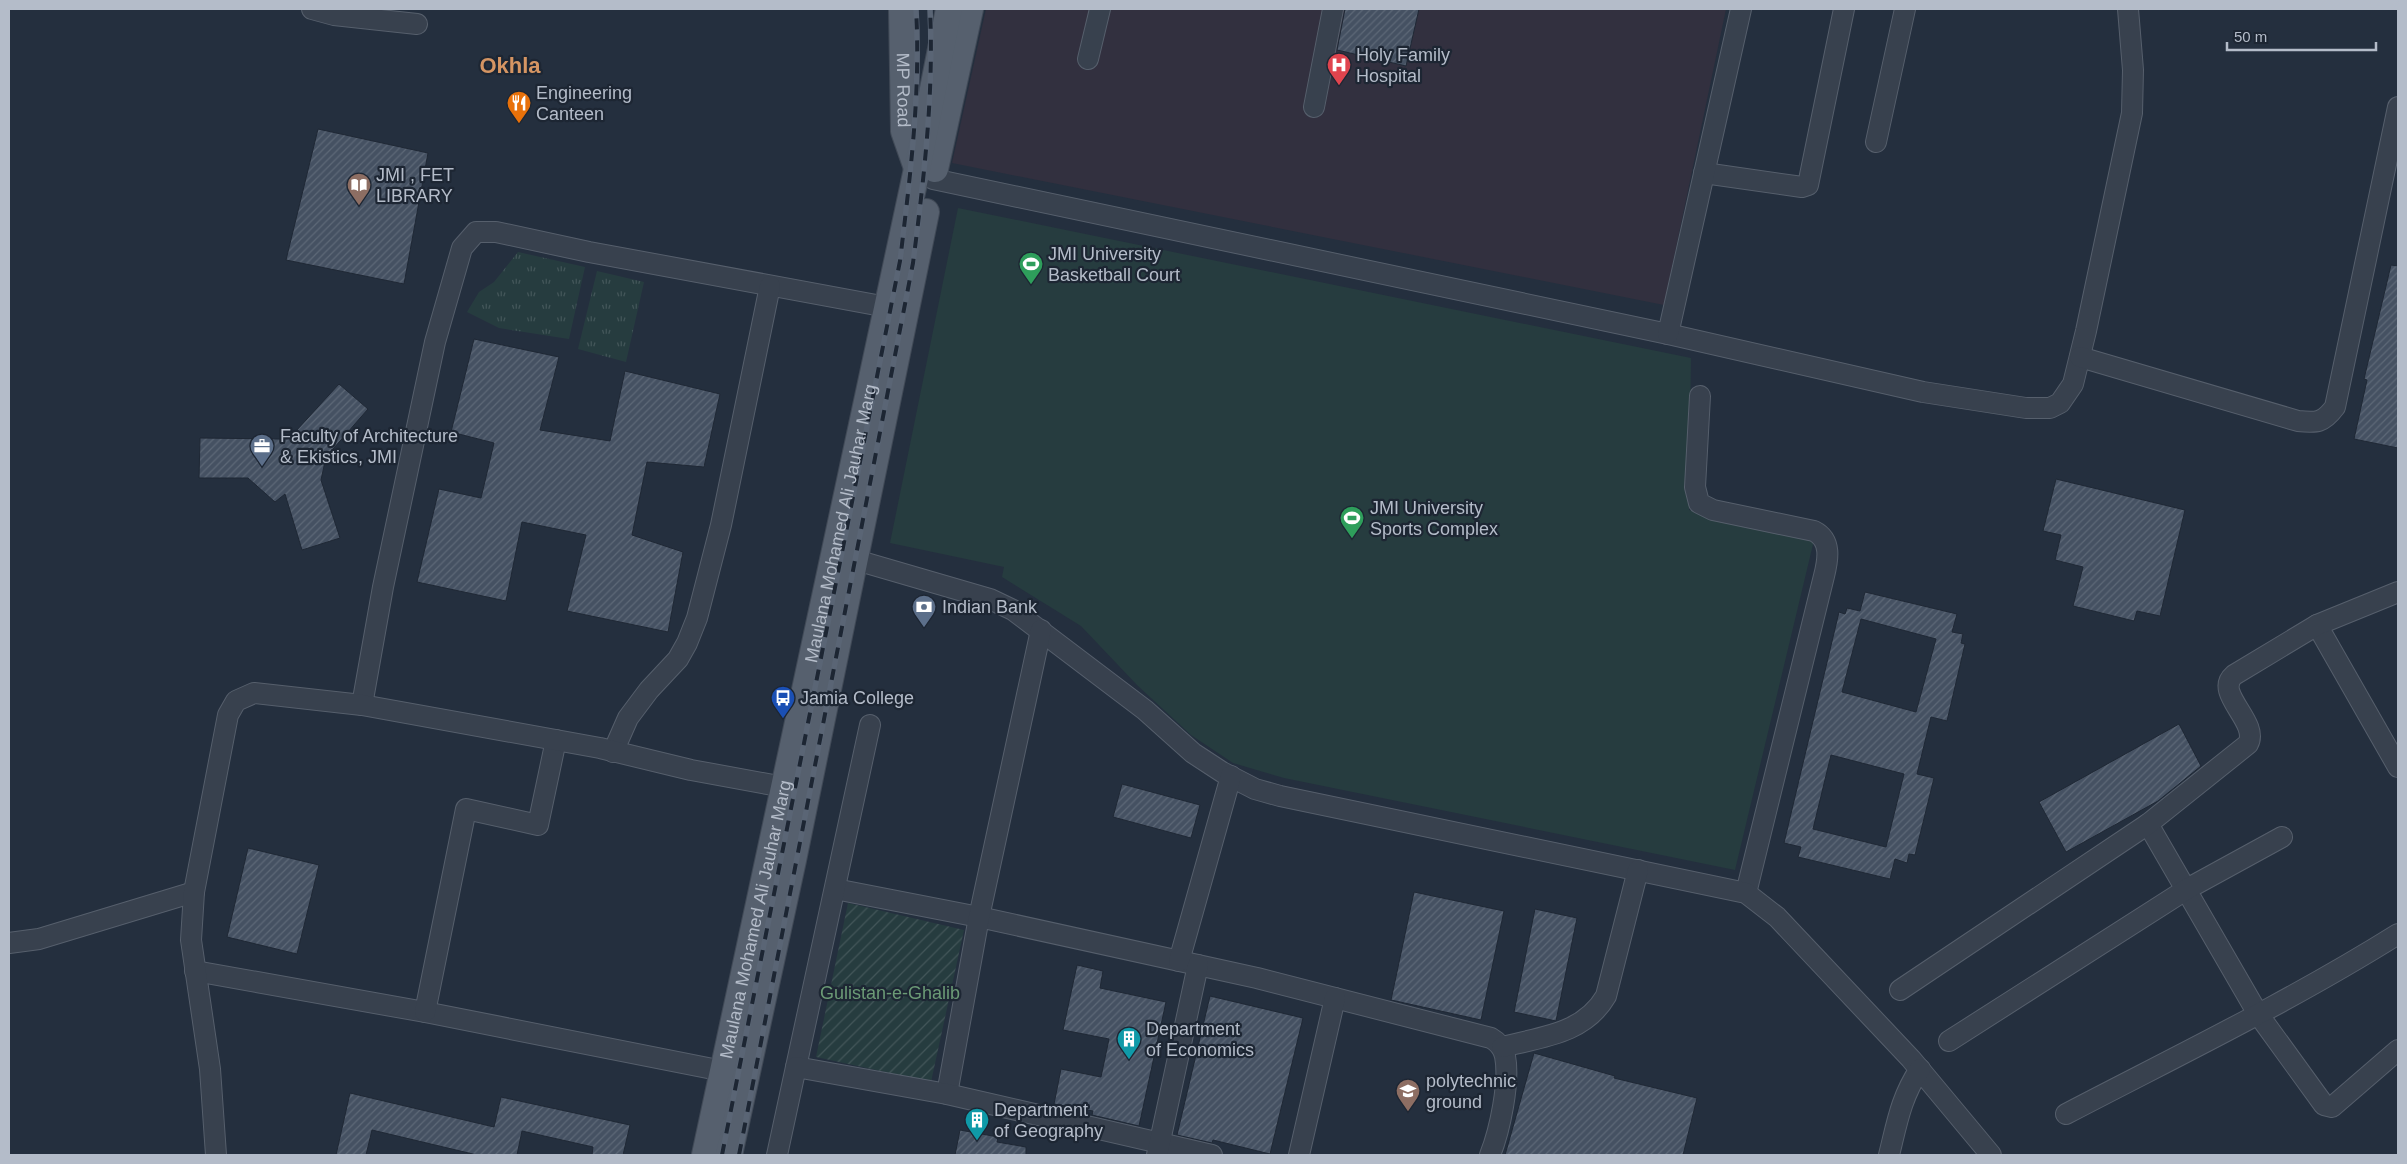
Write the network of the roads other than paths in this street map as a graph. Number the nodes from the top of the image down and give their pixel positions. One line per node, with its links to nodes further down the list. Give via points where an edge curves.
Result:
1 (312, 9): 11 (street, via 334,15)
2 (902, 9): 17 (main road, MP Road, via 904,131)
3 (948, 9): 17 (main road, Maulana Mohamed Ali Jauhar Marg)
4 (970, 9): 17 (main road, Maulana Mohamed Ali Jauhar Marg)
5 (1100, 9): 12 (street)
6 (1333, 9): 13 (street)
7 (1741, 9): 16 (street)
8 (1844, 9): 16 (street, via 1808,185 1802,187)
9 (1904, 9): 15 (street)
10 (2128, 9): 21 (street, via 2133,70 2132,113)
11 (417, 24)
12 (1088, 59)
13 (1314, 107)
14 (2398, 107): 21 (street, via 2335,407 2326,418 2314,423 2298,421)
15 (1876, 142)
16 (1704, 173): 20 (street)
17 (928, 174): 19 (main road, Maulana Mohamed Ali Jauhar Marg); 20 (street); 23 (main road, Maulana Mohamed Ali Jauhar Marg)
18 (770, 286): 19 (street); 27 (street, via 496,232 476,232 469,238 462,248 435,342 394,530); 30 (street, via 723,515 697,618 678,659 628,718)
19 (887, 307): 33 (main road, Maulana Mohamed Ali Jauhar Marg)
20 (1668, 334): 21 (street, via 1923,392 2033,409 2050,408 2060,403 2073,384)
21 (2080, 357)
22 (1700, 396): 40 (street, via 1696,487 1699,503 1713,510 1814,531 1820,534 1827,546 1828,561)
23 (856, 560): 26 (street, via 990,599 1014,610); 44 (main road, Maulana Mohamed Ali Jauhar Marg)
24 (2398, 592): 25 (street)
25 (2317, 625): 31 (street); 34 (street, via 2231,677 2229,691 2250,731 2250,742)
26 (1041, 630): 32 (street, via 1145,710 1193,753); 41 (street)
27 (362, 705): 29 (street); 39 (street, via 264,693 247,695 236,702 228,715)
28 (870, 725): 37 (street)
29 (556, 740): 30 (street); 49 (street, via 538,824 466,809)
30 (613, 752): 33 (street)
31 (2398, 767)
32 (1231, 776): 36 (street, via 1255,789 1280,796); 45 (street)
33 (784, 787): 44 (main road, Maulana Mohamed Ali Jauhar Marg)
34 (2148, 824): 38 (street); 47 (street)
35 (2282, 837): 38 (street)
36 (1638, 870): 40 (street); 52 (street, via 1606,996 1600,1007 1582,1024)
37 (835, 889): 41 (street); 54 (street)
38 (2187, 889): 50 (street); 51 (street)
39 (194, 892): 43 (street, via 40,939); 46 (street, via 191,940)
40 (1746, 893): 55 (street, via 1777,917)
41 (979, 917): 45 (street); 57 (street)
42 (2398, 934): 50 (street)
43 (9, 943)
44 (759, 960): 56 (main road, Maulana Mohamed Ali Jauhar Marg); 62 (main road, Maulana Mohamed Ali Jauhar Marg)
45 (1189, 963): 48 (street); 59 (street)
46 (195, 971): 49 (street); 60 (street, via 210,1069)
47 (1900, 990)
48 (1335, 998): 52 (street, via 1491,1038); 65 (street)
49 (425, 1012): 56 (street)
50 (2258, 1014): 53 (street, via 2327,1107); 58 (street)
51 (1949, 1042)
52 (1502, 1047): 66 (street, via 1505,1082)
53 (2398, 1050)
54 (796, 1067): 57 (street); 63 (street)
55 (1920, 1069): 67 (street, via 1903,1099); 68 (street)
56 (723, 1071): 61 (main road, Maulana Mohamed Ali Jauhar Marg)
57 (947, 1094): 59 (street)
58 (2066, 1114)
59 (1159, 1149): 64 (street)
60 (216, 1155)
61 (705, 1155)
62 (729, 1155)
63 (777, 1155)
64 (1212, 1155)
65 (1299, 1155)
66 (1490, 1155)
67 (1889, 1155)
68 (1991, 1155)

